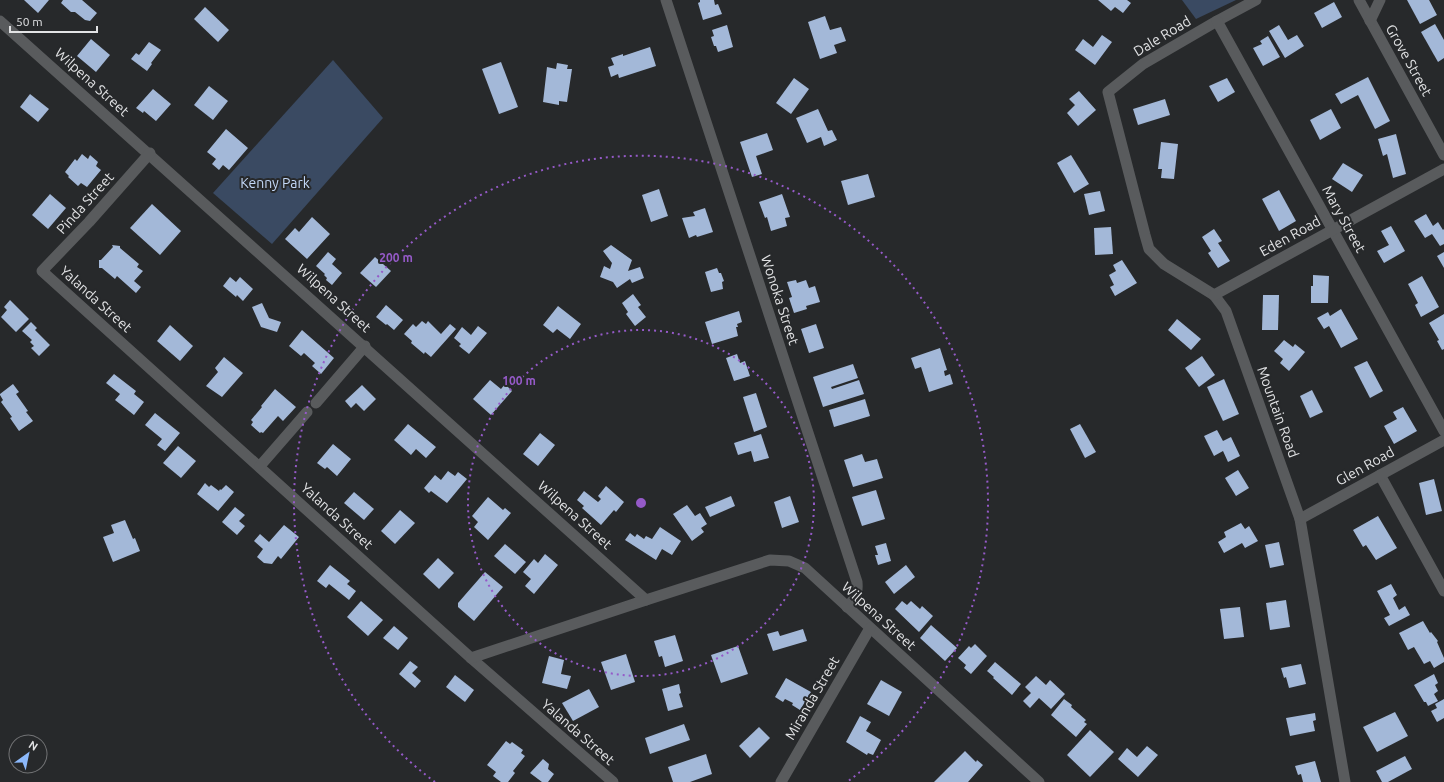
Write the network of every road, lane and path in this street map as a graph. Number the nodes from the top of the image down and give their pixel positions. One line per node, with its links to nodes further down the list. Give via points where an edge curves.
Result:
1 (666, 0): 25 (street, Wonoka Street, via 857,582 858,593)
2 (1256, 0): 6 (street, Dale Road)
3 (1359, 0): 7 (street, Grove Street)
4 (1380, 0): 7 (street)
5 (0, 20): 9 (street, Wilpena Street)
6 (1217, 21): 8 (street, Dale Road, via 1143,64); 12 (street, Mary Street)
7 (1370, 21): 10 (street, Grove Street)
8 (1108, 92): 14 (street, Mountain Road, via 1150,249 1164,264)
9 (150, 153): 13 (street, Pinda Street); 15 (street, Wilpena Street)
10 (1444, 155)
11 (1444, 169): 12 (street, Eden Road)
12 (1333, 230): 14 (street, Eden Road); 18 (street, Mary Street)
13 (42, 271): 20 (street, Yalanda Street)
14 (1214, 295): 22 (street, Mountain Road, via 1226,311)
15 (365, 346): 16 (street); 24 (street, Wilpena Street)
16 (316, 403)
17 (307, 412): 20 (street)
18 (1444, 431)
19 (1444, 440): 21 (street, Glen Road)
20 (260, 466): 27 (street, Yalanda Street)
21 (1380, 475): 22 (street, Glen Road); 23 (street)
22 (1300, 519): 31 (street, Mountain Road)
23 (1444, 591)
24 (646, 600): 25 (street, Wilpena Street, via 770,560 789,560 805,568); 27 (street, Wilpena Street)
25 (847, 607): 26 (street, Wilpena Street)
26 (870, 628): 29 (street, Miranda Street); 30 (street, Wilpena Street)
27 (471, 658): 28 (street, Yalanda Street)
28 (613, 782)
29 (781, 782)
30 (1039, 782)
31 (1345, 782)

